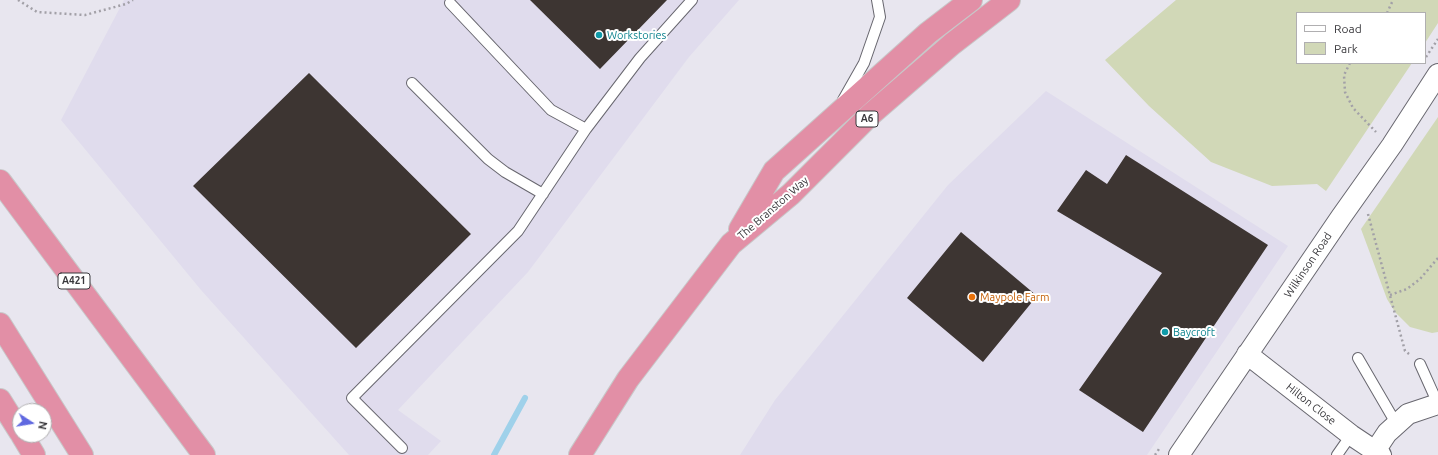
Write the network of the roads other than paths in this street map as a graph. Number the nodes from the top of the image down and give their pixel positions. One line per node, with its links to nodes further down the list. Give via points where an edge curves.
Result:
1 (692, 0): 9 (lane, via 640,58)
2 (877, 0): 8 (lane, via 880,17 864,63)
3 (971, 0): 8 (highway, via 928,33)
4 (1009, 0): 12 (highway, The Branston Way / A6, via 952,44 882,105 791,194)
5 (450, 2): 9 (lane, via 551,110)
6 (1438, 74): 14 (street, Wilkinson Road, via 1392,145)
7 (412, 83): 11 (lane, via 488,159)
8 (832, 119): 12 (highway, via 774,171)
9 (586, 129): 11 (lane)
10 (0, 181): 27 (highway, A421)
11 (543, 194): 23 (lane, via 518,231 352,398)
12 (731, 244): 28 (highway, The Branston Way / A6, via 628,379)
13 (0, 324): 26 (highway)
14 (1247, 354): 21 (street, Hilton Close); 29 (street, Wilkinson Road)
15 (1358, 358): 20 (lane)
16 (1420, 364): 18 (lane)
17 (0, 400): 19 (highway)
18 (1438, 404): 20 (street, Hilton Close, via 1408,414)
19 (12, 419)
20 (1397, 425): 24 (street, Hilton Close, via 1387,433)
21 (1351, 435): 24 (street, Hilton Close); 30 (lane)
22 (27, 443): 25 (highway)
23 (402, 448)
24 (1378, 453)
25 (34, 455)
26 (82, 455)
27 (204, 455)
28 (580, 455)
29 (1179, 455)
30 (1337, 455)

